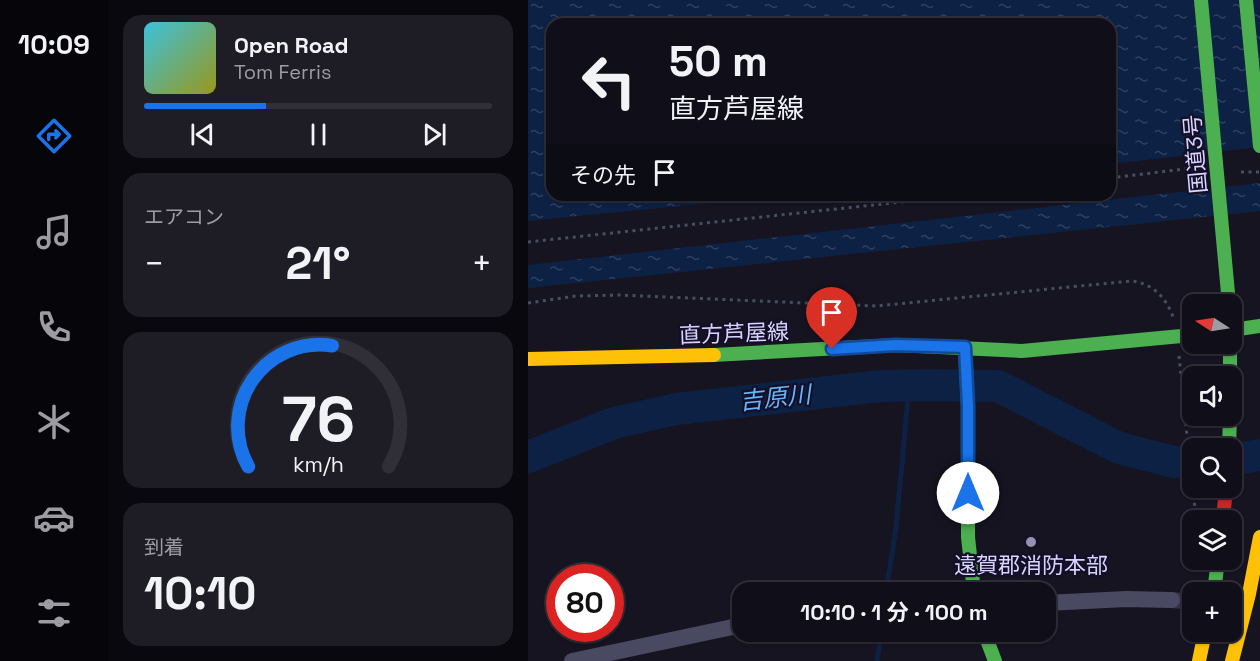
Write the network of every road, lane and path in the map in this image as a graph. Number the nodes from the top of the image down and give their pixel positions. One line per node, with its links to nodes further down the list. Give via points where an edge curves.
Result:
1 (1201, 0): 8 (main road, 国道3号)
2 (1246, 0): 3 (main road)
3 (1260, 146)
4 (1199, 167): 5 (path)
5 (1116, 177)
6 (911, 201): 7 (path)
7 (528, 242)
8 (1228, 294)
9 (528, 303): 10 (path, via 576,296 619,296 876,306 1131,281 1141,282 1162,295)
10 (1174, 319)
11 (1260, 326): 12 (main road)
12 (1242, 329)
13 (1182, 336): 14 (main road, 直方芦屋線, via 1022,351)
14 (965, 347): 16 (main road, 直方芦屋線, via 896,345 756,354); 19 (main road, via 968,537)
15 (1179, 355): 17 (path)
16 (528, 359)
17 (1188, 438)
18 (1260, 537): 28 (main road)
19 (974, 582)
20 (1172, 600): 21 (street)
21 (1056, 602)
22 (732, 627): 25 (street)
23 (988, 642): 26 (main road)
24 (1203, 642): 27 (main road)
25 (572, 661)
26 (995, 661)
27 (1199, 661)
28 (1232, 661)

